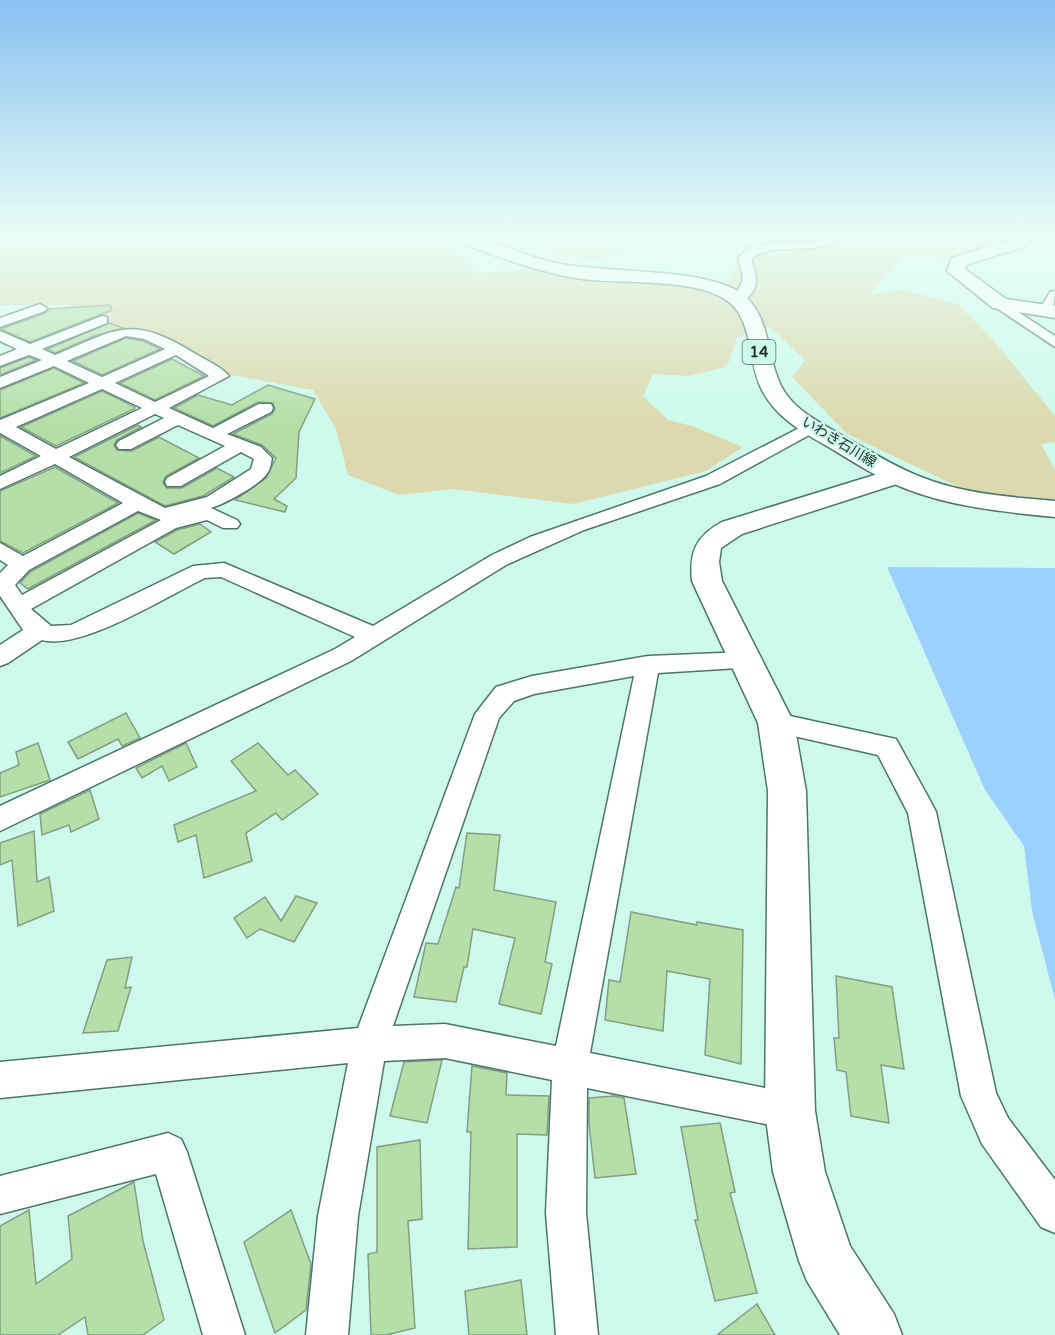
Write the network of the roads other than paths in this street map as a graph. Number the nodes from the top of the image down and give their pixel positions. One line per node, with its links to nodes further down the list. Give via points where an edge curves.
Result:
1 (732, 296): 4 (street)
2 (741, 296): 4 (street)
3 (990, 296): 5 (street)
4 (738, 299): 22 (street, いわき石川線 / 14, via 753,324 772,389)
5 (1000, 304): 6 (street); 11 (street)
6 (1052, 306)
7 (40, 308): 9 (street)
8 (102, 320): 12 (street)
9 (0, 323)
10 (0, 335): 12 (street)
11 (1055, 343)
12 (30, 349): 14 (street); 15 (street)
13 (176, 350): 14 (street, via 164,341 123,332); 17 (street); 18 (street, via 221,376)
14 (54, 360): 16 (street); 17 (street)
15 (0, 361)
16 (0, 383)
17 (102, 383): 18 (street); 21 (street)
18 (155, 408): 20 (street); 26 (street)
19 (265, 408): 23 (street)
20 (178, 418): 23 (street); 24 (street)
21 (1, 427): 26 (street)
22 (811, 429): 27 (street, いわき石川線 / 14); 37 (street, via 713,480 537,542 500,560)
23 (213, 435): 25 (street)
24 (125, 445)
25 (240, 445): 28 (street); 30 (street, via 261,455 260,471 214,501 170,515)
26 (55, 456): 29 (street); 30 (street)
27 (897, 476): 31 (street, いわき石川線 / 14, via 959,496); 39 (street, via 732,528 715,536 706,547 707,581)
28 (174, 482)
29 (0, 483)
30 (137, 503): 34 (street)
31 (1055, 509)
32 (230, 524): 35 (street, via 209,513 169,524)
33 (0, 550): 34 (street)
34 (22, 565): 35 (street, via 4,585)
35 (18, 607): 36 (street)
36 (38, 631): 37 (street, via 60,636 76,632 201,571 215,569); 38 (street)
37 (376, 637): 42 (street)
38 (0, 657)
39 (746, 661): 40 (street); 41 (street)
40 (648, 665): 43 (street, via 532,685 505,694 488,714); 44 (street)
41 (776, 723): 46 (street, via 787,791); 48 (street, via 887,746 922,812 979,1096 995,1131)
42 (0, 819)
43 (369, 1044): 44 (street, via 445,1041); 45 (street); 50 (street, via 338,1216)
44 (570, 1065): 46 (street); 51 (street, via 566,1213)
45 (0, 1080)
46 (790, 1111): 52 (street, via 799,1172 827,1261)
47 (0, 1195): 49 (street, via 168,1152)
48 (1055, 1213)
49 (224, 1335)
50 (327, 1335)
51 (577, 1335)
52 (873, 1335)

